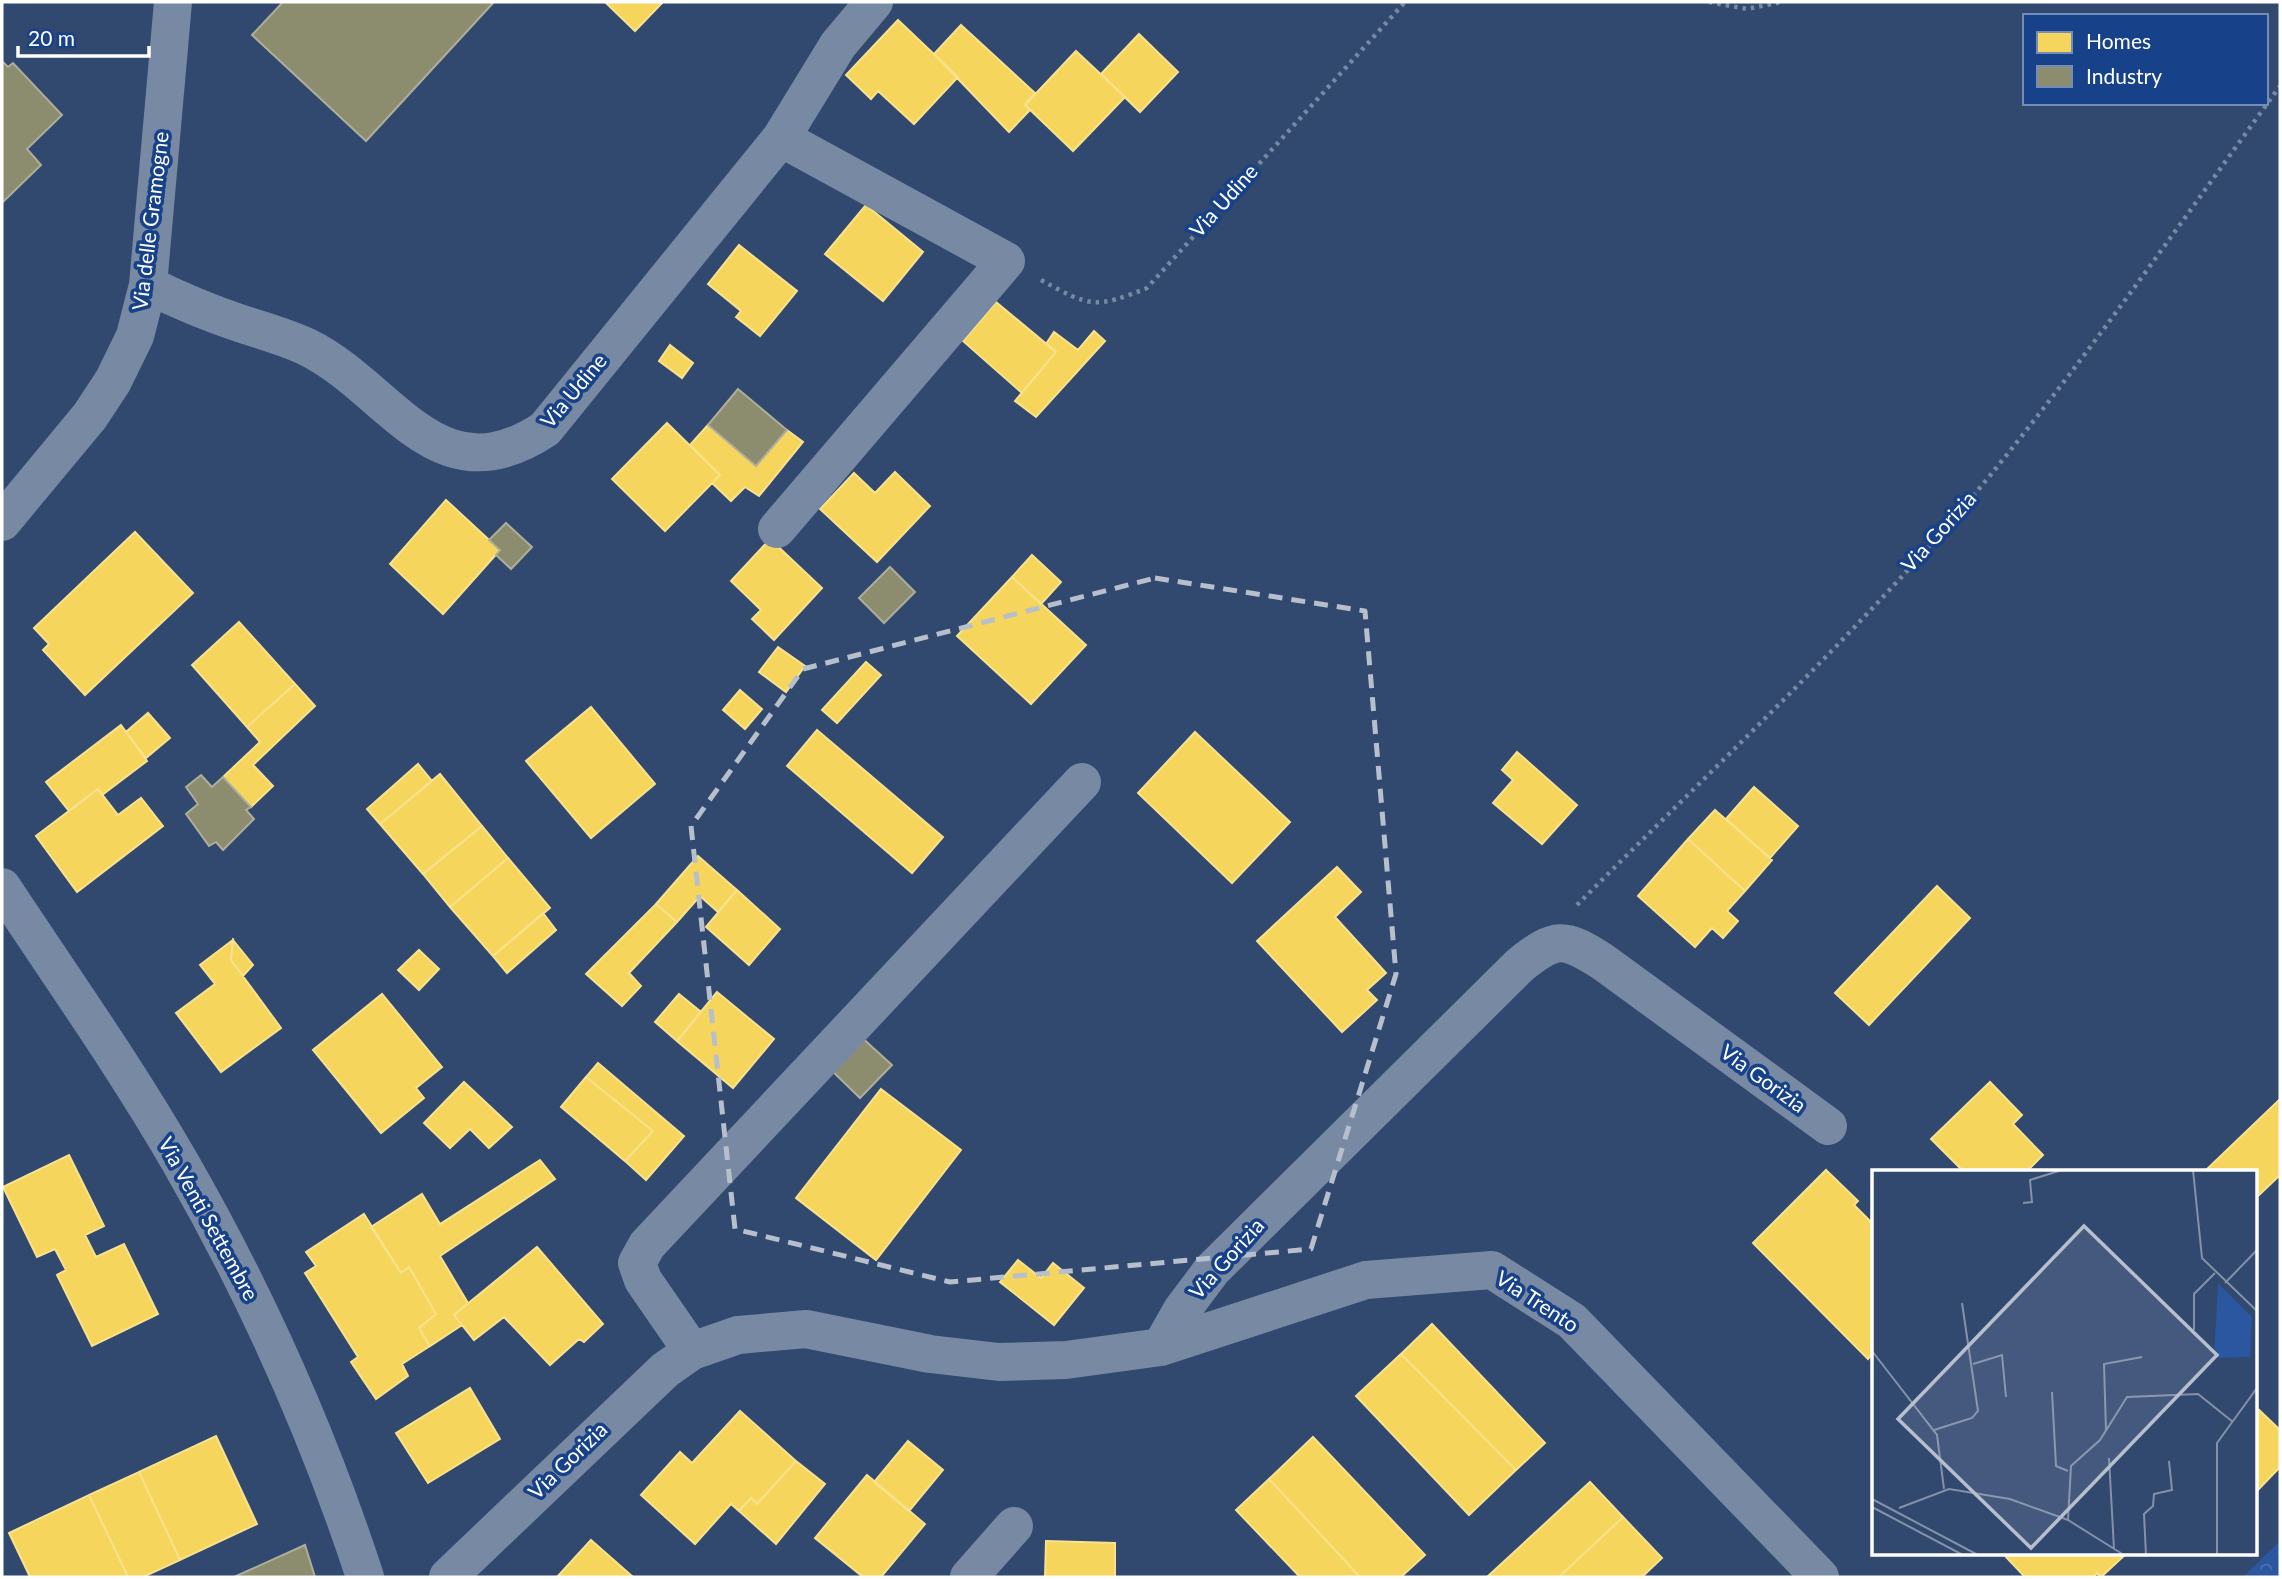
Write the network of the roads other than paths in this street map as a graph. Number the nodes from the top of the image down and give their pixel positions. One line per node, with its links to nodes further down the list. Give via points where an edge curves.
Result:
1 (173, 2): 4 (street, Via delle Gramogne)
2 (874, 2): 3 (street, Via Udine, via 838,46)
3 (781, 138): 4 (street, Via Udine, via 545,429 503,451 477,453 432,439 310,348 197,308); 6 (street, via 1006,261)
4 (148, 285): 5 (street, Via delle Gramogne, via 135,336 113,381 90,416)
5 (2, 522)
6 (776, 529)
7 (1082, 782): 11 (street, via 647,1245 637,1263 643,1280)
8 (2, 887): 13 (street, Via Venti Settembre, via 179,1161 232,1258 276,1347 337,1492)
9 (1828, 1126): 10 (street, Via Gorizia, via 1603,962 1558,942 1520,965 1212,1270)
10 (1161, 1347): 11 (street, Via Gorizia, via 1066,1360 999,1362 930,1354 806,1329 738,1335); 16 (street, Via Trento, via 1366,1280 1492,1270 1572,1321)
11 (692, 1351): 14 (street, Via Gorizia, via 634,1397)
12 (1014, 1526): 15 (street)
13 (365, 1577)
14 (448, 1577)
15 (968, 1577)
16 (1820, 1577)

